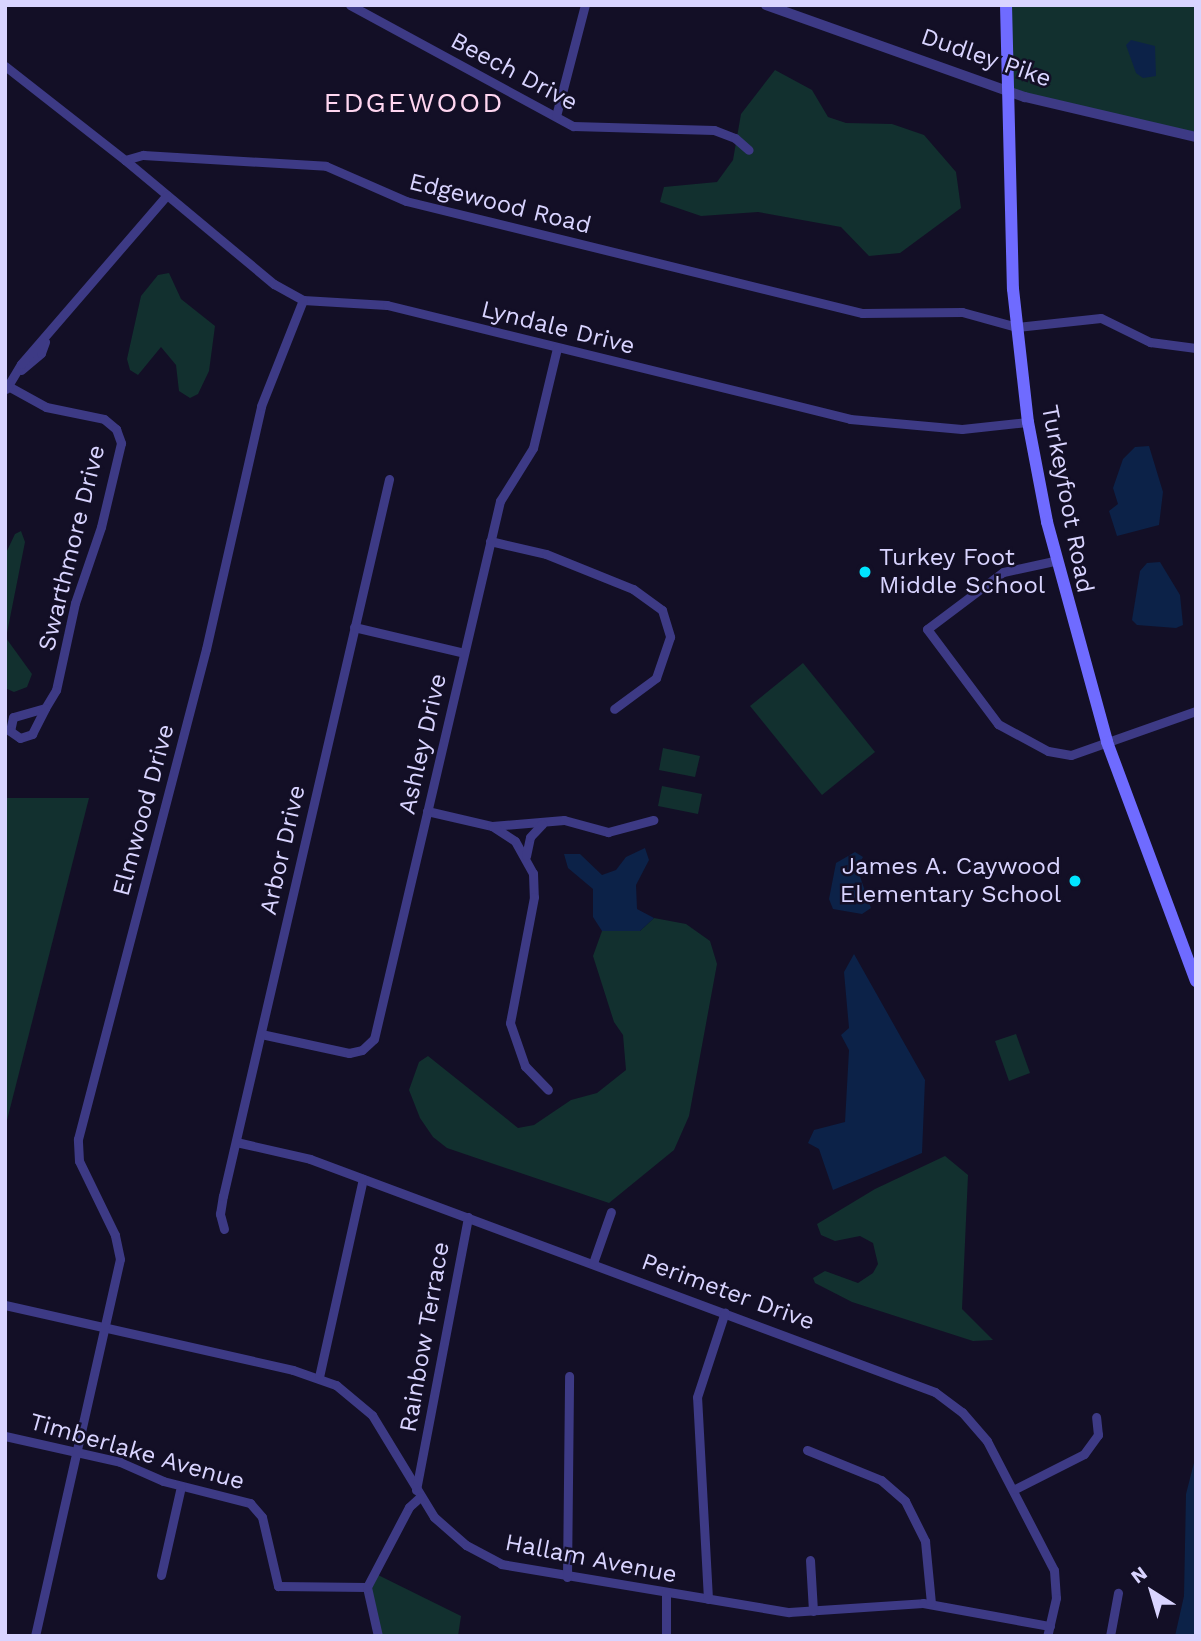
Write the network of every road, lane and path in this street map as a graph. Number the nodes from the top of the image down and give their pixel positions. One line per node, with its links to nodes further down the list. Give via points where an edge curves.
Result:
1 (350, 5): 7 (street, Beech Drive)
2 (585, 5): 7 (street)
3 (766, 5): 6 (street, Dudley Pike)
4 (1006, 5): 6 (main road, Turkeyfoot Road)
5 (5, 66): 10 (street)
6 (1007, 90): 8 (street, Dudley Pike); 13 (main road, Turkeyfoot Road)
7 (556, 116): 9 (street, Beech Drive, via 578,128 715,130)
8 (1196, 137)
9 (749, 150)
10 (125, 160): 11 (street, Lyndale Drive); 13 (street, Edgewood Road, via 143,155 326,166 406,201 835,307 881,315 962,312)
11 (167, 195): 12 (street, Lyndale Drive, via 274,284); 16 (street)
12 (303, 300): 14 (street, Lyndale Drive, via 373,303); 43 (street, Elmwood Drive, via 261,406 206,649 78,1139 79,1161 119,1247)
13 (1017, 327): 15 (street, via 1101,318 1150,342); 17 (main road, Turkeyfoot Road)
14 (557, 348): 17 (street, Lyndale Drive, via 850,419 962,429); 19 (street, Ashley Drive, via 533,448 502,494)
15 (1196, 348)
16 (7, 389): 23 (street, Swarthmore Drive, via 46,407 104,418 116,429 121,443 101,527 75,603 60,678)
17 (1028, 422): 20 (main road, Turkeyfoot Road)
18 (389, 479): 21 (street, Arbor Drive)
19 (490, 541): 22 (street, Ashley Drive); 24 (street, via 546,554 633,589 662,610 670,637 656,678)
20 (1054, 561): 26 (main road, Turkeyfoot Road); 26 (street, via 1003,572 928,629 998,724 1064,755)
21 (354, 627): 22 (street); 33 (street, Arbor Drive)
22 (464, 653): 27 (street, Ashley Drive)
23 (45, 708)
24 (614, 709)
25 (1196, 711): 26 (street)
26 (1107, 742): 32 (main road, Turkeyfoot Road)
27 (427, 811): 30 (street); 33 (street, Ashley Drive, via 372,1044 349,1053)
28 (653, 820): 29 (street, via 608,832 570,821)
29 (542, 824): 30 (street); 31 (street, via 530,837)
30 (492, 826): 31 (street, via 516,841)
31 (526, 856): 34 (street, via 534,897 510,1023 525,1066)
32 (1196, 981)
33 (261, 1034): 35 (street, Arbor Drive)
34 (548, 1090)
35 (236, 1142): 36 (street, Perimeter Drive, via 310,1159); 39 (street, Arbor Drive, via 220,1214)
36 (363, 1179): 38 (street, Perimeter Drive); 45 (street)
37 (611, 1212): 40 (street)
38 (468, 1217): 40 (street, Perimeter Drive); 50 (street, Rainbow Terrace)
39 (224, 1229)
40 (593, 1263): 42 (street, Perimeter Drive)
41 (5, 1305): 43 (street, Hallam Avenue)
42 (725, 1312): 53 (street, Perimeter Drive, via 934,1392 979,1430); 61 (street, via 697,1397)
43 (105, 1327): 45 (street, Hallam Avenue); 49 (street, Elmwood Drive)
44 (569, 1376): 57 (street)
45 (319, 1377): 51 (street, Hallam Avenue, via 364,1406)
46 (1096, 1417): 53 (street, via 1098,1435 1084,1454)
47 (5, 1436): 49 (street, Timberlake Avenue)
48 (807, 1450): 62 (street, via 881,1480 905,1501 925,1541)
49 (76, 1452): 52 (street, Timberlake Avenue, via 120,1462); 65 (street, Elmwood Drive)
50 (421, 1464): 51 (street, Rainbow Terrace); 54 (street, Rainbow Terrace)
51 (403, 1467): 54 (street, Hallam Avenue)
52 (181, 1486): 56 (street); 58 (street, Timberlake Avenue, via 243,1500 257,1509 278,1586)
53 (1014, 1489): 64 (street, Perimeter Drive, via 1056,1577)
54 (418, 1493): 57 (street, Hallam Avenue, via 447,1530 486,1558); 58 (street, Rainbow Terrace)
55 (810, 1560): 63 (street)
56 (161, 1576)
57 (566, 1577): 59 (street, Hallam Avenue)
58 (367, 1587): 66 (street)
59 (666, 1592): 61 (street, Hallam Avenue); 67 (street)
60 (1118, 1592): 68 (street)
61 (708, 1599): 63 (street, Hallam Avenue)
62 (931, 1604): 63 (street, Hallam Avenue); 64 (street, Hallam Avenue)
63 (813, 1611)
64 (1048, 1631)
65 (35, 1636)
66 (378, 1636)
67 (666, 1636)
68 (1110, 1636)

